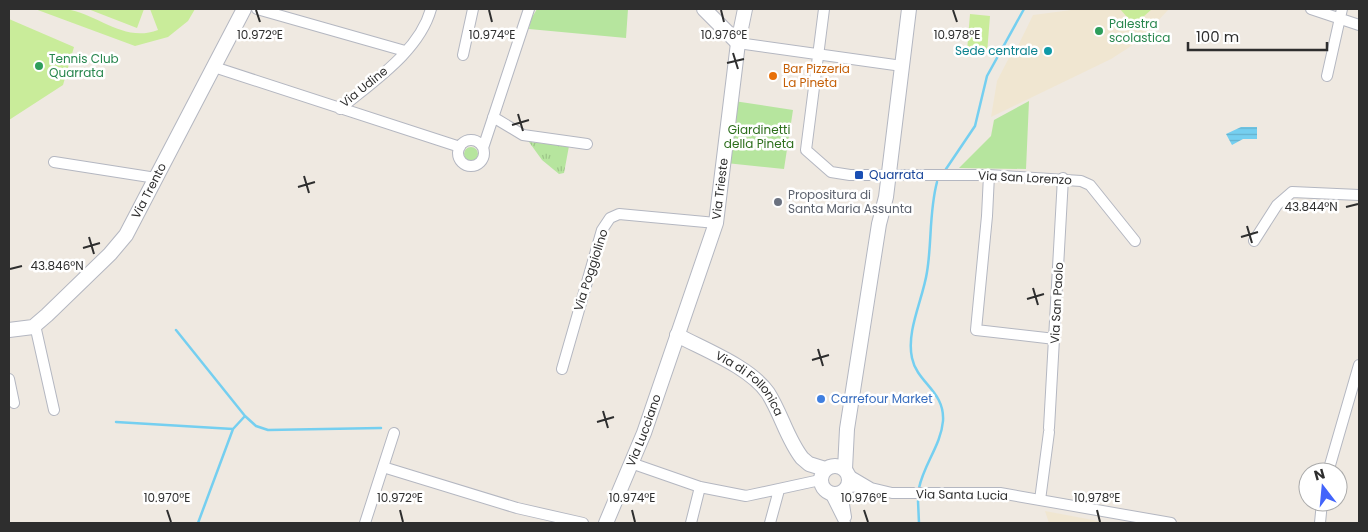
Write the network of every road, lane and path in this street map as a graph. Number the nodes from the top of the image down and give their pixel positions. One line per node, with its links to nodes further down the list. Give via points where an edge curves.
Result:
1 (244, 9): 18 (street, Via Trento)
2 (257, 9): 14 (street)
3 (431, 9): 14 (street, Via Udine, via 416,39)
4 (474, 9): 16 (street)
5 (528, 9): 21 (street)
6 (704, 9): 13 (street)
7 (745, 9): 13 (street, Via Trieste)
8 (824, 9): 15 (street)
9 (910, 9): 17 (street)
10 (1311, 9): 11 (street)
11 (1341, 14): 12 (street); 19 (street)
12 (1359, 25)
13 (738, 43): 15 (street); 31 (street, Via Trieste)
14 (405, 52): 20 (street, Via Udine)
15 (817, 54): 17 (street); 27 (street, Via San Lorenzo, via 806,150 830,172)
16 (463, 55)
17 (902, 66): 27 (street)
18 (214, 67): 20 (street, Via Udine); 28 (street, Via Trento)
19 (1327, 76)
20 (340, 109): 23 (street)
21 (493, 117): 22 (street, via 523,134); 24 (street)
22 (587, 144)
23 (460, 147): 24 (street, via 470,140); 24 (street, via 459,159 472,166 482,160)
24 (483, 148)
25 (54, 162): 28 (street)
26 (989, 175): 27 (street, Via San Lorenzo); 29 (street, Via San Lorenzo); 37 (street, via 976,330)
27 (887, 176): 47 (street, via 847,429)
28 (156, 178): 34 (street, Via Trento, via 126,235)
29 (1063, 178): 32 (street, Via San Lorenzo, via 1081,180 1090,185); 37 (street, Via San Paolo)
30 (1359, 195): 33 (street, via 1292,192 1277,205)
31 (716, 223): 36 (street, Via Trieste); 39 (street, Via Poggiolino, via 619,214 610,218 599,239)
32 (1135, 241)
33 (1254, 241)
34 (35, 325): 35 (street); 42 (street)
35 (9, 330)
36 (677, 335): 45 (street, Via Lucciano); 47 (street, Via di Follonica, via 755,379 767,392 798,453 807,463)
37 (1055, 339): 50 (street, Via San Paolo)
38 (1359, 365): 44 (street)
39 (562, 368)
40 (9, 379): 41 (street)
41 (14, 403)
42 (54, 410)
43 (394, 433): 46 (street)
44 (1331, 462)
45 (631, 463): 48 (street, Via Santa Lucia); 53 (street, Via Lucciano)
46 (383, 467): 51 (street); 52 (street, via 517,508)
47 (835, 479): 49 (street, Via Santa Lucia); 50 (street, Via Santa Lucia, via 904,494 992,493); 56 (street)
48 (700, 487): 49 (street, Via Santa Lucia, via 746,496); 54 (street)
49 (778, 490): 55 (street)
50 (1040, 500): 57 (street, Via Santa Lucia)
51 (365, 523)
52 (582, 523)
53 (606, 523)
54 (691, 523)
55 (770, 523)
56 (846, 523)
57 (1171, 523)

